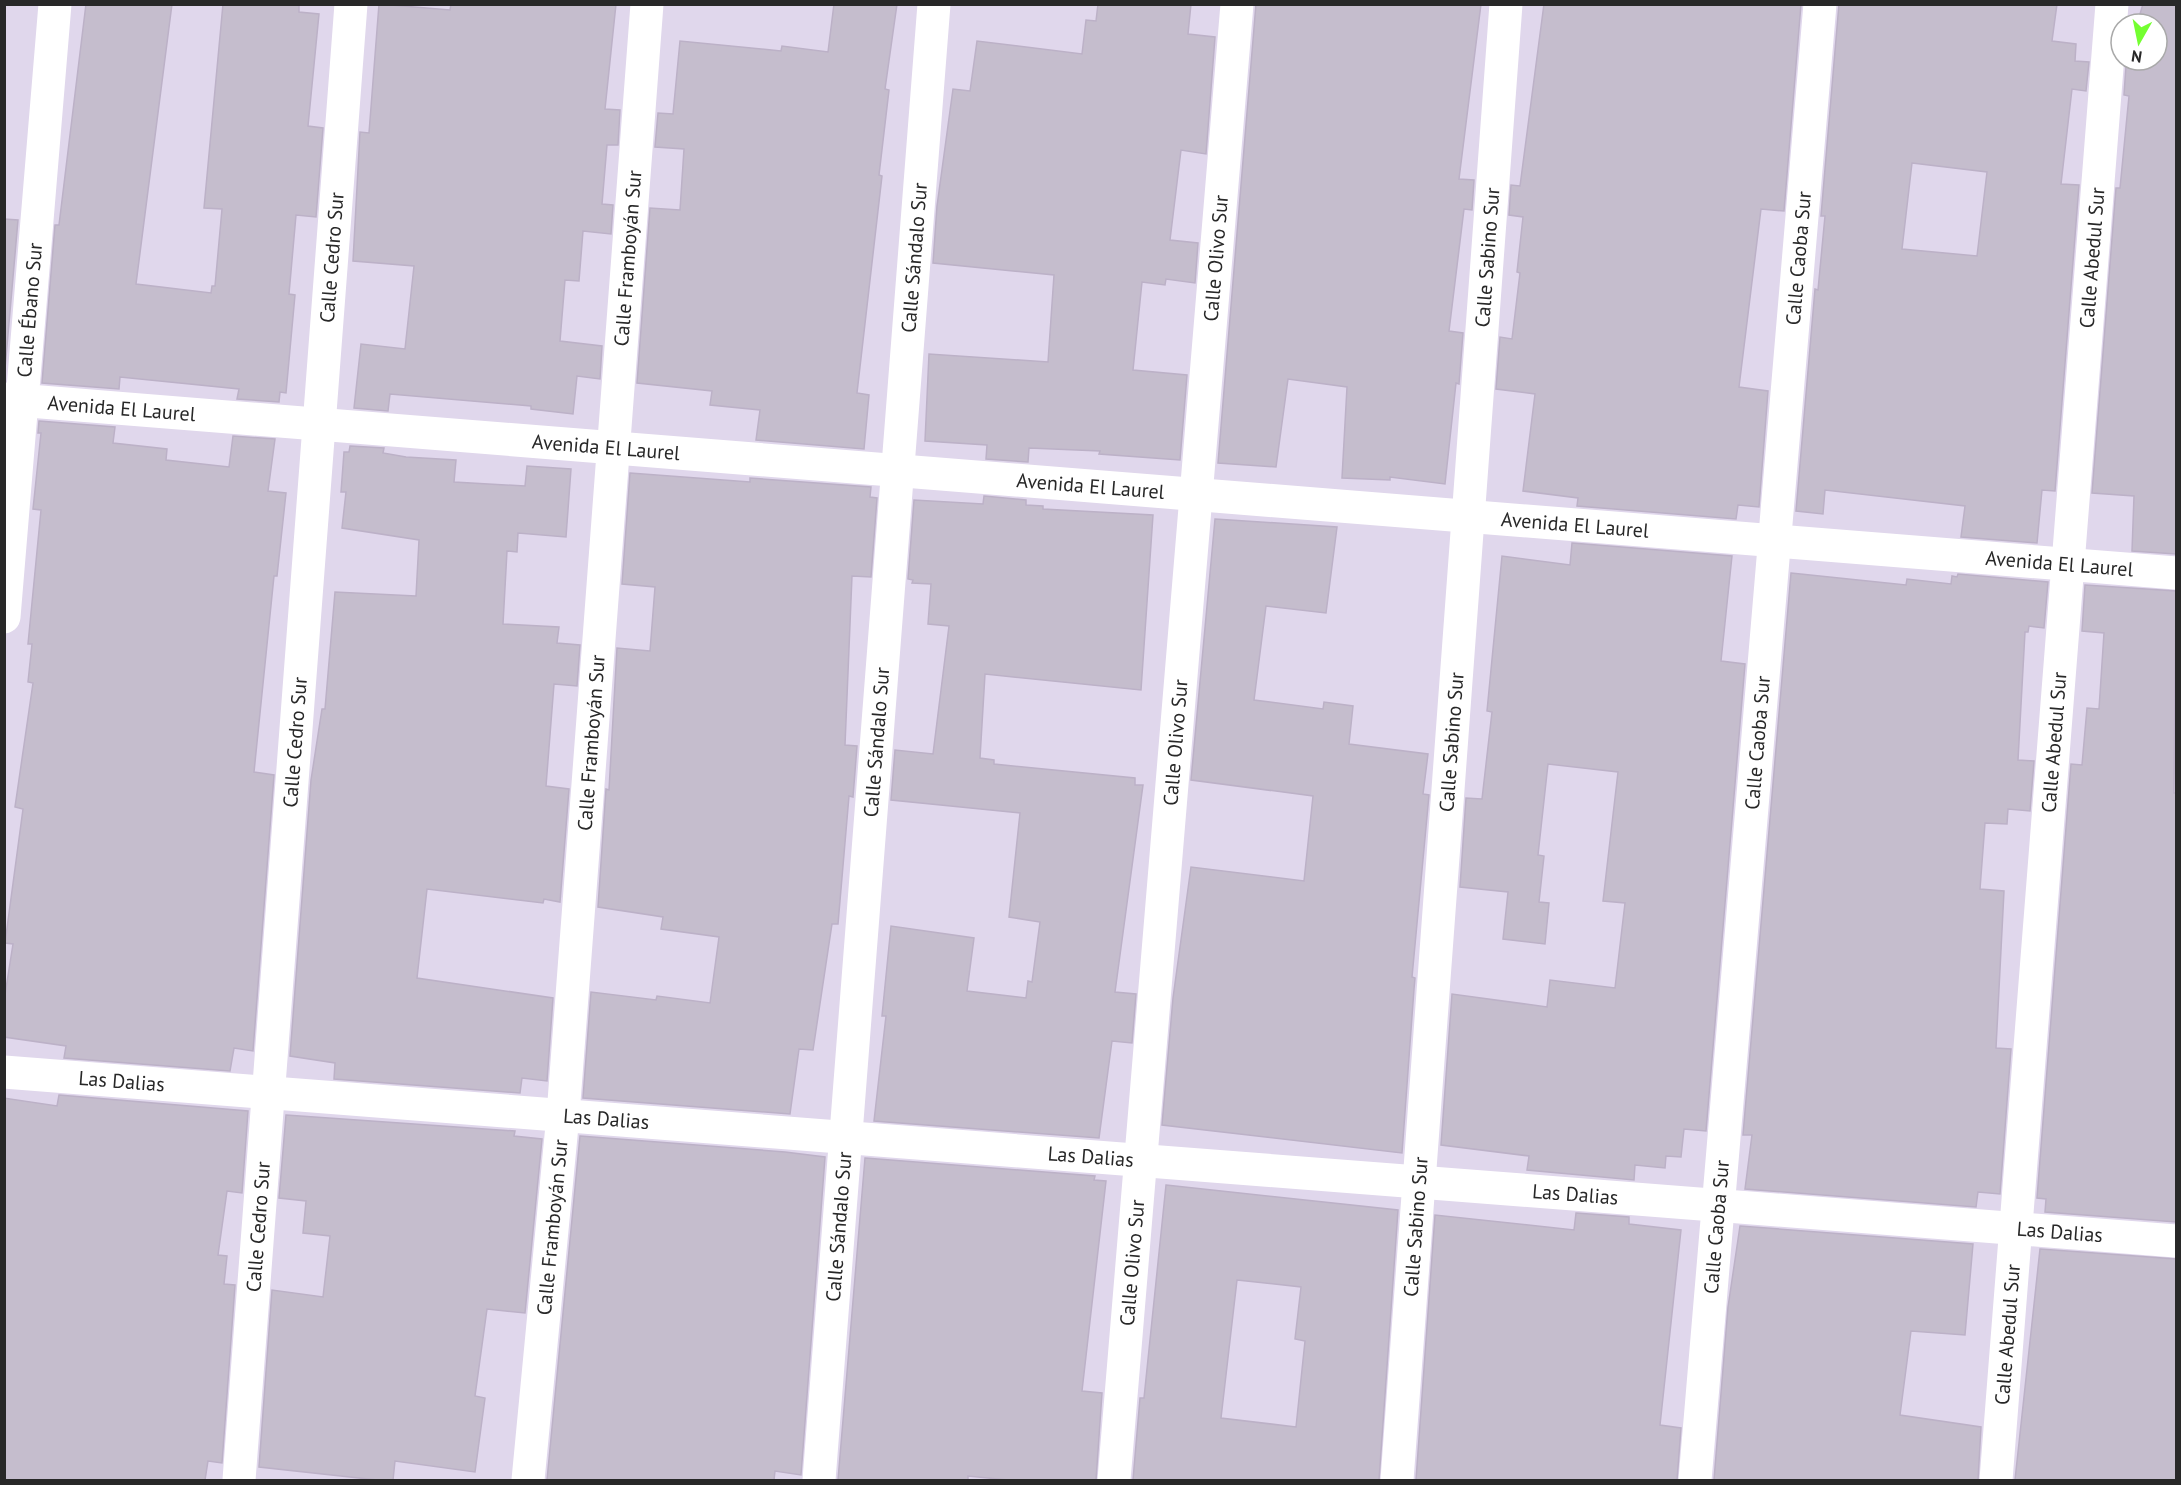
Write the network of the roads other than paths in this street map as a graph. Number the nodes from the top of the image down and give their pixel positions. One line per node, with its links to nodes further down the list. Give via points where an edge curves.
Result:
1 (55, 4): 9 (street, Calle Ébano Sur)
2 (351, 4): 10 (street, Calle Cedro Sur)
3 (647, 4): 11 (street, Calle Framboyán Sur)
4 (934, 4): 12 (street, Calle Sándalo Sur)
5 (1237, 4): 13 (street, Calle Olivo Sur)
6 (1506, 4): 14 (street, Calle Sabino Sur)
7 (1820, 4): 15 (street, Calle Caoba Sur)
8 (2112, 4): 16 (street, Calle Abedul Sur)
9 (14, 400): 10 (street, Avenida El Laurel); 18 (street, Calle Ébano Sur)
10 (319, 424): 11 (street, Avenida El Laurel); 20 (street, Calle Cedro Sur)
11 (613, 447): 12 (street, Avenida El Laurel); 21 (street, Calle Framboyán Sur)
12 (898, 470): 13 (street, Avenida El Laurel); 22 (street, Calle Sándalo Sur)
13 (1196, 494): 14 (street, Avenida El Laurel); 23 (street, Calle Olivo Sur)
14 (1468, 516): 15 (street, Avenida El Laurel); 24 (street, Calle Sabino Sur)
15 (1774, 541): 16 (street, Avenida El Laurel); 25 (street, Calle Caoba Sur)
16 (2068, 564): 17 (street, Avenida El Laurel); 26 (street, Calle Abedul Sur)
17 (2176, 573)
18 (4, 617)
19 (4, 1072): 20 (street, Las Dalias)
20 (269, 1093): 21 (street, Las Dalias); 28 (street, Calle Cedro Sur)
21 (563, 1115): 22 (street, Las Dalias); 29 (street, Calle Framboyán Sur)
22 (845, 1138): 23 (street, Las Dalias); 30 (street, Calle Sándalo Sur)
23 (1141, 1161): 24 (street, Las Dalias); 31 (street, Calle Olivo Sur)
24 (1419, 1182): 25 (street, Las Dalias); 32 (street, Calle Sabino Sur)
25 (1718, 1206): 26 (street, Las Dalias); 33 (street, Calle Caoba Sur)
26 (2016, 1229): 27 (street, Las Dalias); 34 (street, Calle Abedul Sur)
27 (2176, 1241)
28 (239, 1480)
29 (528, 1480)
30 (819, 1480)
31 (1114, 1480)
32 (1397, 1480)
33 (1695, 1480)
34 (1996, 1480)

